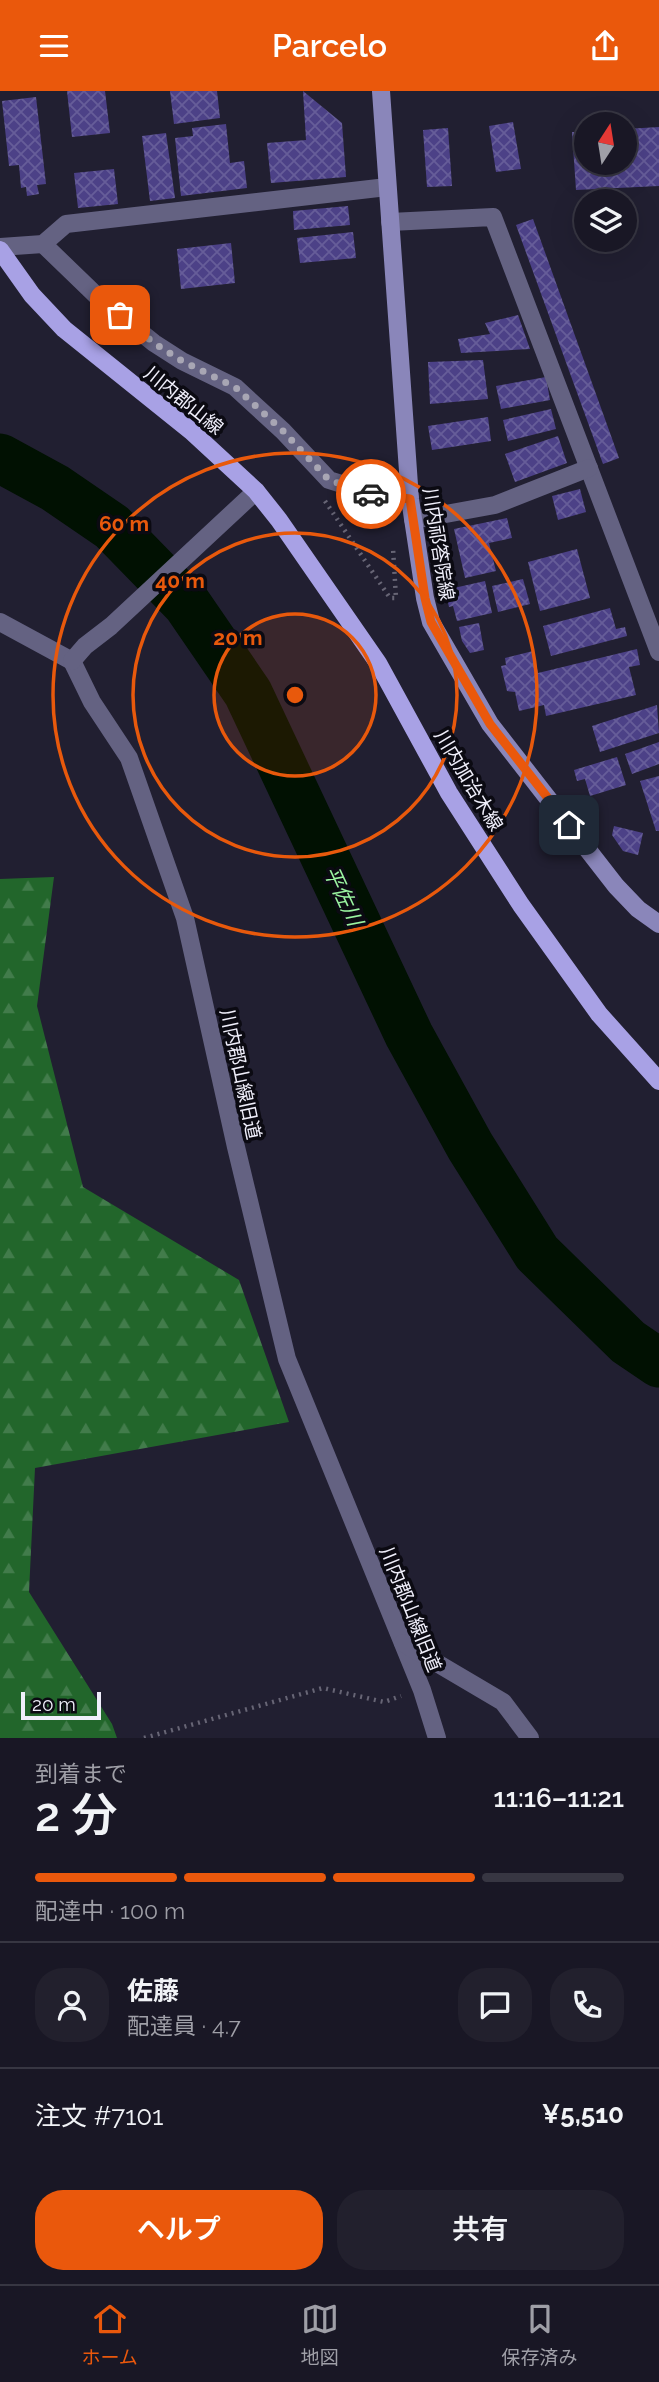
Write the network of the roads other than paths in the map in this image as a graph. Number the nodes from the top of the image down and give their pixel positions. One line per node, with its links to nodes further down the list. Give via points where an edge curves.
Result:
1 (382, 91): 2 (main road, 川内祁答院線)
2 (387, 187): 3 (main road, 川内祁答院線); 4 (street, via 66,224)
3 (390, 222): 6 (street, via 493,217); 8 (main road, 川内祁答院線)
4 (43, 244): 5 (street); 8 (street, via 154,343 235,387 329,480 383,497)
5 (1, 254): 7 (main road, 川内郡山線, via 64,329 191,431)
6 (589, 468): 9 (street, via 495,505); 11 (street)
7 (256, 491): 12 (street); 14 (main road, 川内加治木線, via 378,663 449,793 528,916 599,1014)
8 (410, 499): 9 (main road, 川内祁答院線)
9 (413, 520): 13 (main road, 川内祁答院線, via 431,622 490,724 616,886)
10 (0, 622): 12 (street)
11 (659, 652)
12 (72, 661): 15 (street, 川内郡山線旧道, via 92,702 129,758 185,918 287,1359)
13 (659, 924)
14 (659, 1081)
15 (403, 1643): 16 (street, 川内郡山線旧道); 17 (street, via 503,1702)
16 (438, 1738)
17 (530, 1738)

